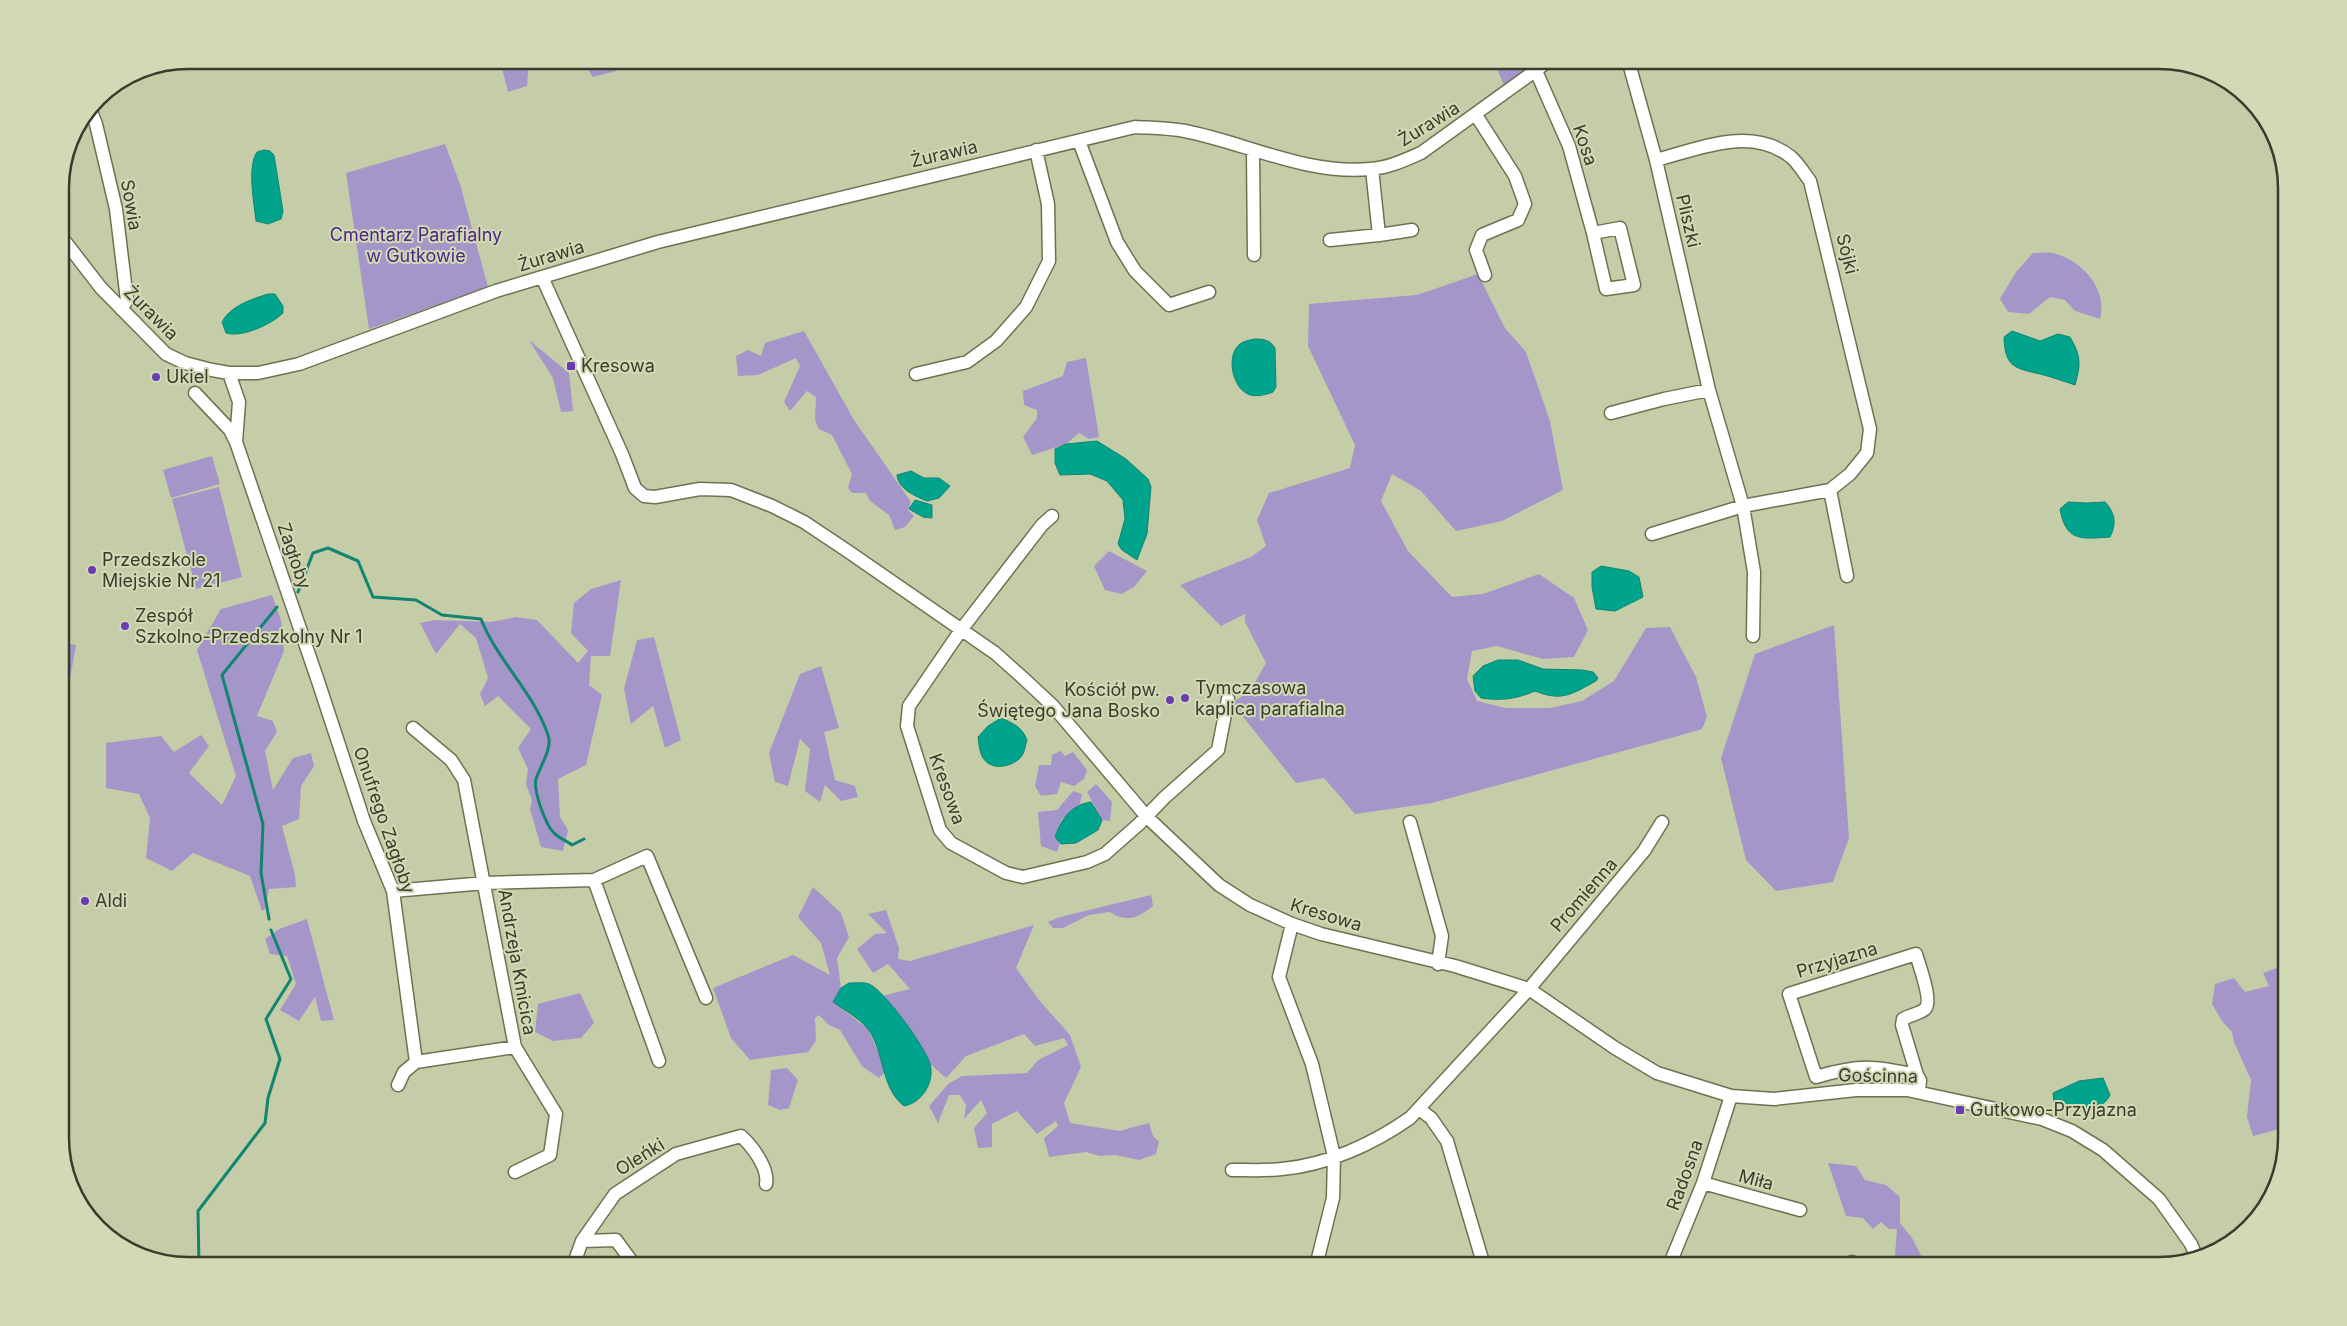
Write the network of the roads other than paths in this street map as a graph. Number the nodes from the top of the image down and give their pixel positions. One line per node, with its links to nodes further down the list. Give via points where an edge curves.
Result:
1 (1539, 69): 3 (street, Żurawia)
2 (1631, 69): 9 (street, Pliszki)
3 (1536, 71): 4 (street, Żurawia); 12 (street, Kosa, via 1569,146)
4 (1476, 115): 10 (street, Żurawia, via 1421,153); 17 (street, Żurawia, via 1515,176 1525,204 1518,220 1482,235 1476,250)
5 (92, 117): 20 (street, Sowia, via 116,209 126,300)
6 (1079, 140): 7 (street, Żurawia); 8 (street, Żurawia, via 1135,127 1162,128); 19 (street, via 1117,242 1135,272 1169,305)
7 (1036, 150): 18 (street, Żurawia, via 693,232); 22 (street, via 1048,204 1049,261 1026,308 996,341 967,362)
8 (1253, 151): 10 (street, Żurawia, via 1341,170); 16 (street)
9 (1656, 160): 23 (street, Pliszki); 27 (street, Sójki, via 1724,141 1763,142 1791,157 1810,181 1870,429 1867,453 1850,474)
10 (1372, 170): 13 (street)
11 (1412, 230): 13 (street)
12 (1593, 234): 12 (street, Kosa, via 1620,228 1634,285 1606,289)
13 (1380, 236): 14 (street)
14 (1330, 240)
15 (69, 247): 20 (street, Żurawia)
16 (1254, 255)
17 (1485, 275)
18 (542, 277): 21 (street, Żurawia, via 299,364 271,371); 32 (street, Kresowa, via 635,488 644,496 655,498 700,489 732,490 772,506 834,542)
19 (1209, 292)
20 (121, 309): 21 (street, Żurawia, via 173,358 193,366)
21 (229, 373): 26 (street, Zagłoby, via 239,402)
22 (916, 374)
23 (1709, 390): 25 (street); 28 (street, Pliszki)
24 (195, 393): 26 (street, Zagłoby, via 230,430)
25 (1611, 413)
26 (236, 442): 34 (street, Zagłoby)
27 (1830, 490): 28 (street, Sójki); 31 (street)
28 (1743, 506): 30 (street, Sójki); 33 (street, Pliszki, via 1754,572)
29 (1052, 516): 32 (street, Kresowa)
30 (1652, 534)
31 (1848, 576)
32 (961, 630): 37 (street, Kresowa, via 994,653 1053,706); 37 (street, Kresowa, via 909,706 907,726 940,830 951,843 1006,873 1023,877 1088,862 1104,854)
33 (1753, 636)
34 (318, 681): 42 (street, Onufrego Zagłoby, via 364,822)
35 (1228, 699): 37 (street, via 1218,750)
36 (413, 728): 41 (street, Andrzeja Kmicica, via 451,760 464,780)
37 (1147, 817): 43 (street, Kresowa, via 1219,885 1250,906)
38 (1410, 822): 44 (street, via 1442,936)
39 (1662, 822): 45 (street, Promienna, via 1644,850)
40 (594, 880): 41 (street, Andrzeja Kmicica); 46 (street, Andrzeja Kmicica, via 647,856); 48 (street)
41 (485, 883): 42 (street, Andrzeja Kmicica); 47 (street, Andrzeja Kmicica)
42 (393, 891): 49 (street, Onufrego Zagłoby)
43 (1292, 924): 44 (street, Kresowa); 55 (street, via 1279,977 1312,1064)
44 (1438, 964): 45 (street, Kresowa)
45 (1529, 988): 53 (street, Gościnna, via 1657,1073); 54 (street, Promienna)
46 (706, 998)
47 (515, 1047): 49 (street); 57 (street, Andrzeja Kmicica, via 556,1114 550,1156)
48 (659, 1061)
49 (416, 1062): 51 (street, via 404,1072)
50 (1918, 1075): 50 (street, Przyjazna, via 1878,1066 1846,1068 1816,1076 1789,994 1916,954 1929,998 1927,1006 1903,1019 1902,1025); 52 (street, Przyjazna)
51 (398, 1085)
52 (1918, 1092): 53 (street, Gościnna, via 1856,1090 1774,1099); 62 (street, Gościnna, via 2042,1119 2072,1131 2103,1150 2159,1199)
53 (1731, 1096): 58 (street, Radosna)
54 (1419, 1109): 55 (street, Promienna, via 1391,1131); 66 (street, via 1431,1118 1447,1141)
55 (1334, 1156): 56 (street, Promienna, via 1282,1170); 65 (street, via 1334,1198)
56 (1232, 1170)
57 (515, 1172)
58 (1703, 1183): 60 (street, Miła); 67 (street, Radosna)
59 (766, 1184): 61 (street, Oleńki, via 767,1178 752,1146 741,1136 676,1154 615,1194)
60 (1800, 1210)
61 (582, 1240): 63 (street, Oleńki); 64 (street, via 616,1240)
62 (2194, 1252)
63 (576, 1257)
64 (628, 1257)
65 (1318, 1257)
66 (1480, 1257)
67 (1673, 1257)

